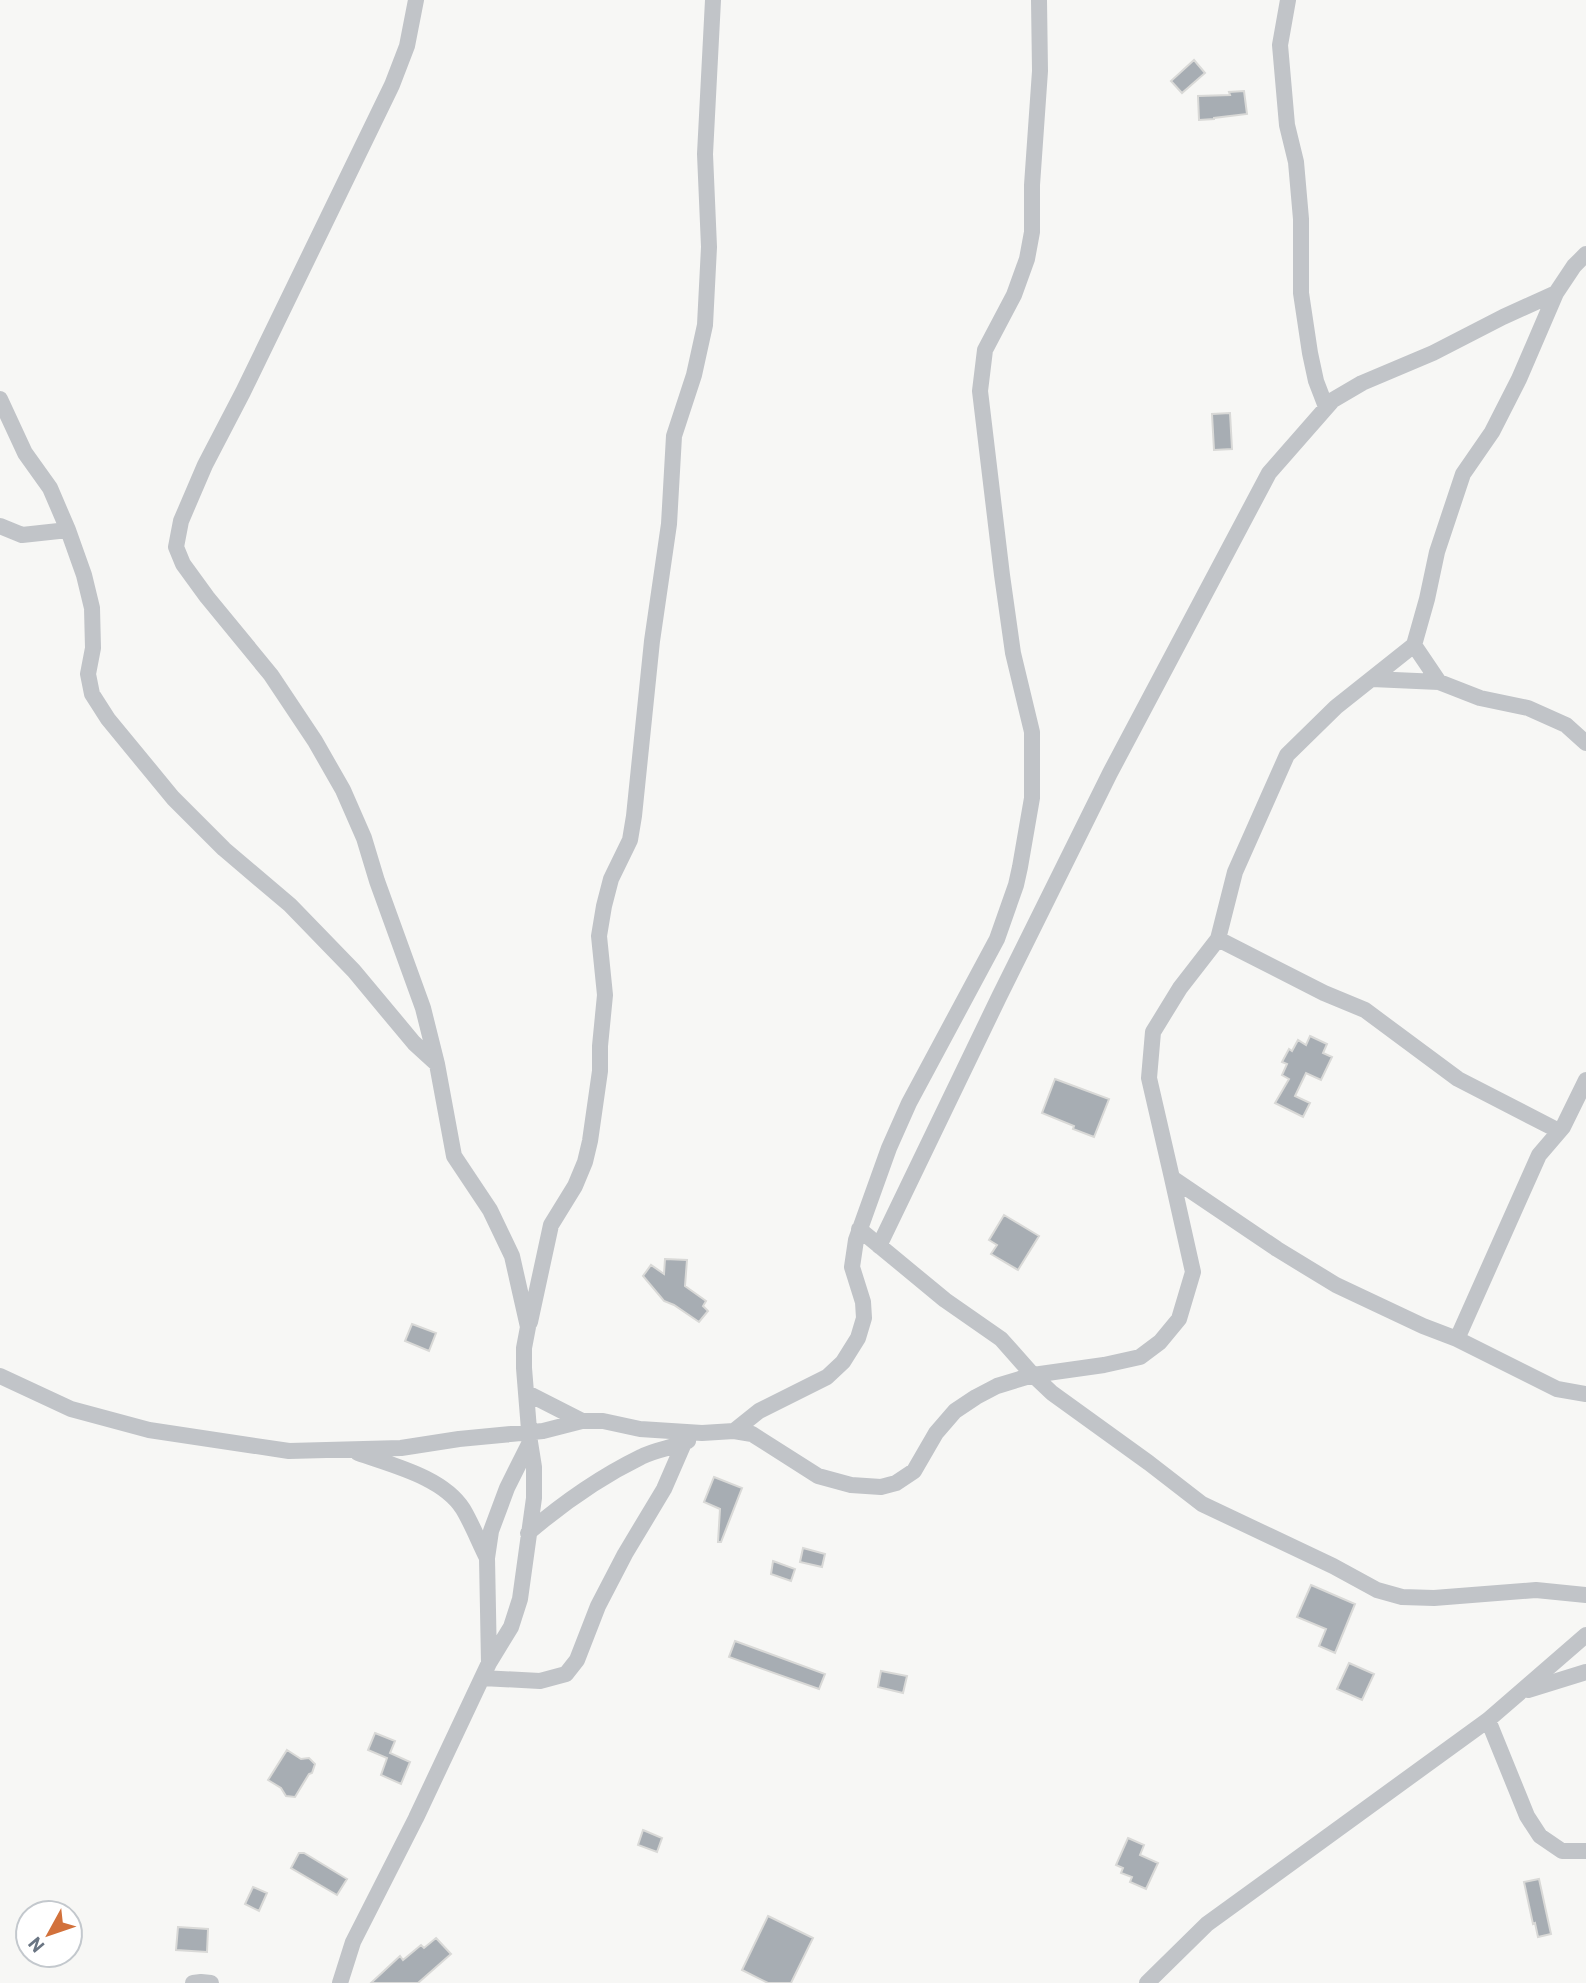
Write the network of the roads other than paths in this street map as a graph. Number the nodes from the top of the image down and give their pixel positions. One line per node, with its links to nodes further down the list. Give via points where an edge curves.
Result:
1 (416, 0): 16 (street, via 407,46 392,85 205,465 181,521 176,547 207,597 271,675 343,790 423,1008)
2 (713, 0): 22 (street, via 705,154 709,247 705,325 674,436 669,524 630,839 611,879 598,936 605,995 590,1141 575,1186 551,1225)
3 (1039, 0): 20 (street, via 1032,232 1014,295 985,350 980,391 1013,653 1032,732 1032,798 1016,886 997,939 909,1103)
4 (1288, 0): 8 (street, via 1280,45 1301,219 1301,293 1310,353)
5 (1586, 254): 6 (street)
6 (1556, 293): 8 (street, via 1362,383); 11 (street, via 1492,432 1463,474)
7 (0, 399): 10 (street)
8 (1326, 407): 21 (street, via 1269,473 1192,616 1060,873)
9 (0, 526): 10 (street, via 22,535)
10 (68, 530): 16 (street, via 92,608 88,674 92,694 108,719 173,798 290,905)
11 (1413, 645): 12 (street); 13 (street)
12 (1372, 679): 13 (street); 15 (street, via 1287,754 1235,872)
13 (1439, 682): 14 (street, via 1480,698 1528,708 1566,725)
14 (1586, 743)
15 (1218, 939): 18 (street, via 1365,1010 1458,1079); 19 (street, via 1153,1032 1149,1078)
16 (437, 1065): 22 (street, via 454,1156 490,1210 512,1255)
17 (1586, 1080): 18 (street)
18 (1559, 1131): 23 (street, via 1539,1155)
19 (1172, 1178): 23 (street, via 1336,1285); 24 (street, via 1193,1272 1179,1319 1140,1357)
20 (859, 1229): 21 (street); 29 (street, via 852,1267 864,1318 843,1363 827,1377 759,1411)
21 (879, 1246): 24 (street, via 1001,1339)
22 (528, 1327): 26 (street, via 524,1348)
23 (1457, 1339): 27 (street, via 1557,1389)
24 (1033, 1375): 29 (street, via 997,1386 955,1411 914,1471 881,1487 818,1476 752,1434); 36 (street, via 1202,1504 1377,1590 1434,1598 1536,1590)
25 (0, 1376): 33 (street, via 71,1409 149,1430 289,1451)
26 (527, 1393): 28 (street); 31 (street)
27 (1586, 1394)
28 (582, 1421): 30 (street); 31 (street)
29 (734, 1431): 30 (street)
30 (702, 1433): 32 (street)
31 (530, 1437): 33 (street); 34 (street, via 534,1498); 35 (street, via 491,1531)
32 (684, 1443): 34 (street, via 645,1455 595,1482); 38 (street, via 566,1674 540,1681)
33 (349, 1449): 35 (street, via 442,1487 462,1508)
34 (528, 1533): 38 (street, via 516,1612)
35 (487, 1558): 38 (street)
36 (1586, 1595)
37 (1586, 1635): 40 (street)
38 (485, 1671): 43 (street)
39 (1586, 1672): 40 (street)
40 (1522, 1692): 41 (street)
41 (1488, 1720): 42 (street, via 1527,1816 1540,1836 1562,1851); 46 (street, via 1207,1924)
42 (1586, 1851)
43 (338, 1982)
44 (193, 1983): 45 (street)
45 (211, 1983)
46 (1147, 1983)

